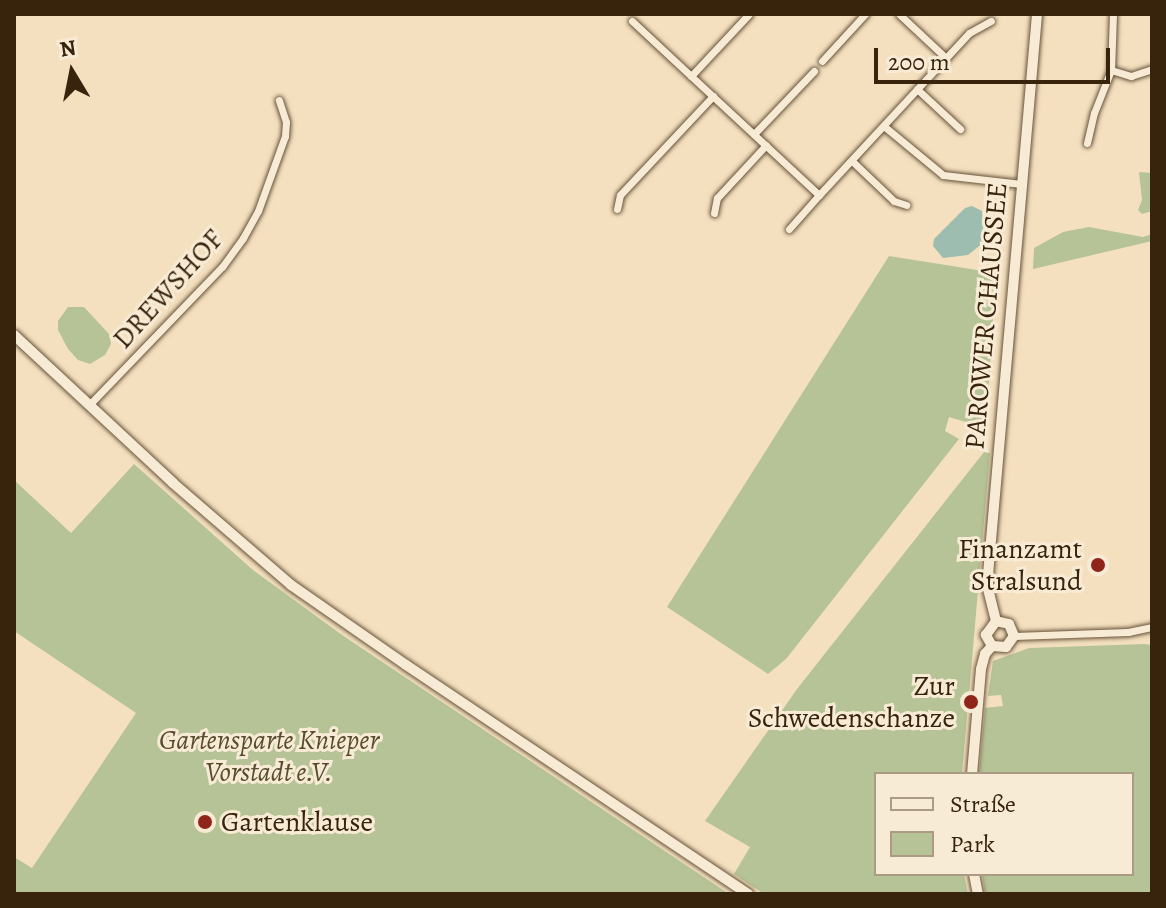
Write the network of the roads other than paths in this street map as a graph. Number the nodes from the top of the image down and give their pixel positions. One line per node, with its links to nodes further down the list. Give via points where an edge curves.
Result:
1 (749, 14): 13 (street)
2 (865, 14): 9 (street)
3 (899, 14): 8 (street)
4 (1037, 14): 23 (main road, PAROWER CHAUSSEE)
5 (1113, 14): 11 (street)
6 (632, 21): 13 (street)
7 (991, 21): 8 (street, via 975,27)
8 (946, 58): 14 (street)
9 (822, 61)
10 (1152, 69): 11 (street, via 1131,76)
11 (1111, 70): 20 (street)
12 (814, 71): 19 (street)
13 (691, 76): 15 (street)
14 (917, 89): 17 (street); 18 (street)
15 (713, 96): 19 (street); 26 (street, via 620,195)
16 (279, 100): 30 (street, DREWSHOF, via 285,136 243,238 222,267)
17 (885, 127): 22 (street); 23 (street, via 943,175)
18 (960, 129)
19 (754, 134): 21 (street)
20 (1087, 143)
21 (766, 145): 24 (street); 27 (street, via 717,198)
22 (852, 161): 24 (street); 25 (street, via 894,201)
23 (1021, 184): 31 (main road, PAROWER CHAUSSEE, via 987,586)
24 (819, 195): 28 (street)
25 (906, 205)
26 (617, 209)
27 (714, 213)
28 (789, 229)
29 (14, 335): 30 (main road)
30 (89, 405): 36 (main road, via 291,585)
31 (996, 621): 33 (main road, via 1009,624); 34 (main road, PAROWER CHAUSSEE, via 986,635)
32 (1152, 627): 33 (street)
33 (1014, 636): 34 (main road, via 1006,647)
34 (992, 646): 35 (main road, PAROWER CHAUSSEE, via 982,661)
35 (972, 772)
36 (748, 894)

